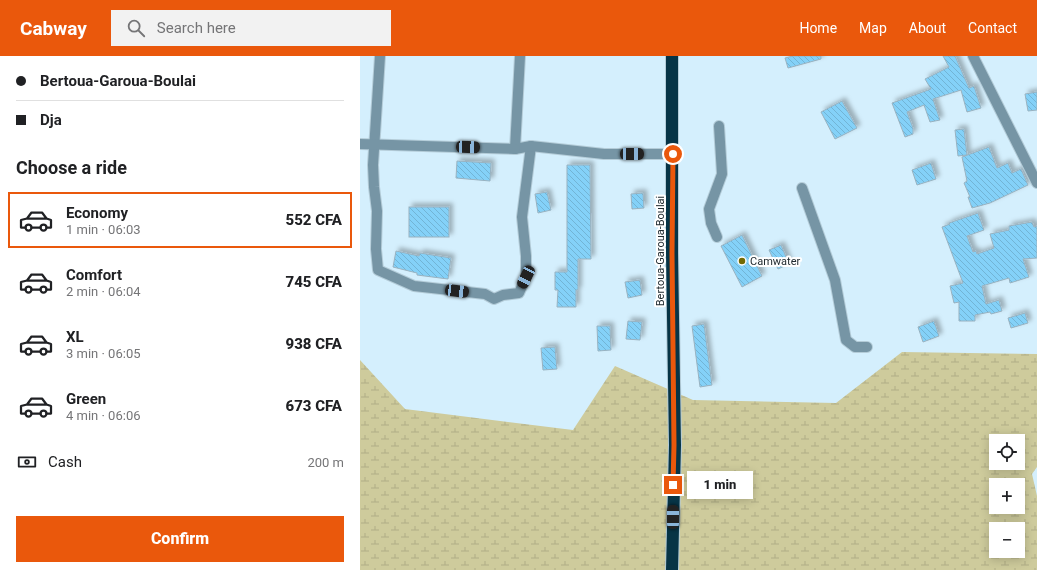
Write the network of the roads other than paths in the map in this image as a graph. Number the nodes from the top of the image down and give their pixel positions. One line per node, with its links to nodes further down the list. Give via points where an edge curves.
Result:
1 (380, 56): 7 (street)
2 (520, 56): 9 (street)
3 (672, 56): 10 (highway, Bertoua-Garoua-Boulai)
4 (973, 56): 11 (street)
5 (719, 126): 13 (street, via 722,174 709,209)
6 (360, 144): 7 (street)
7 (375, 144): 8 (street, via 374,187 378,270 414,286 485,294 494,299 518,293 526,277 522,217); 9 (street)
8 (531, 146): 9 (street); 10 (street, via 604,154)
9 (515, 149)
10 (673, 154): 15 (highway, Bertoua-Garoua-Boulai)
11 (1037, 183)
12 (802, 188): 14 (street, via 835,280 846,340 855,346)
13 (717, 237)
14 (867, 347)
15 (672, 570)

